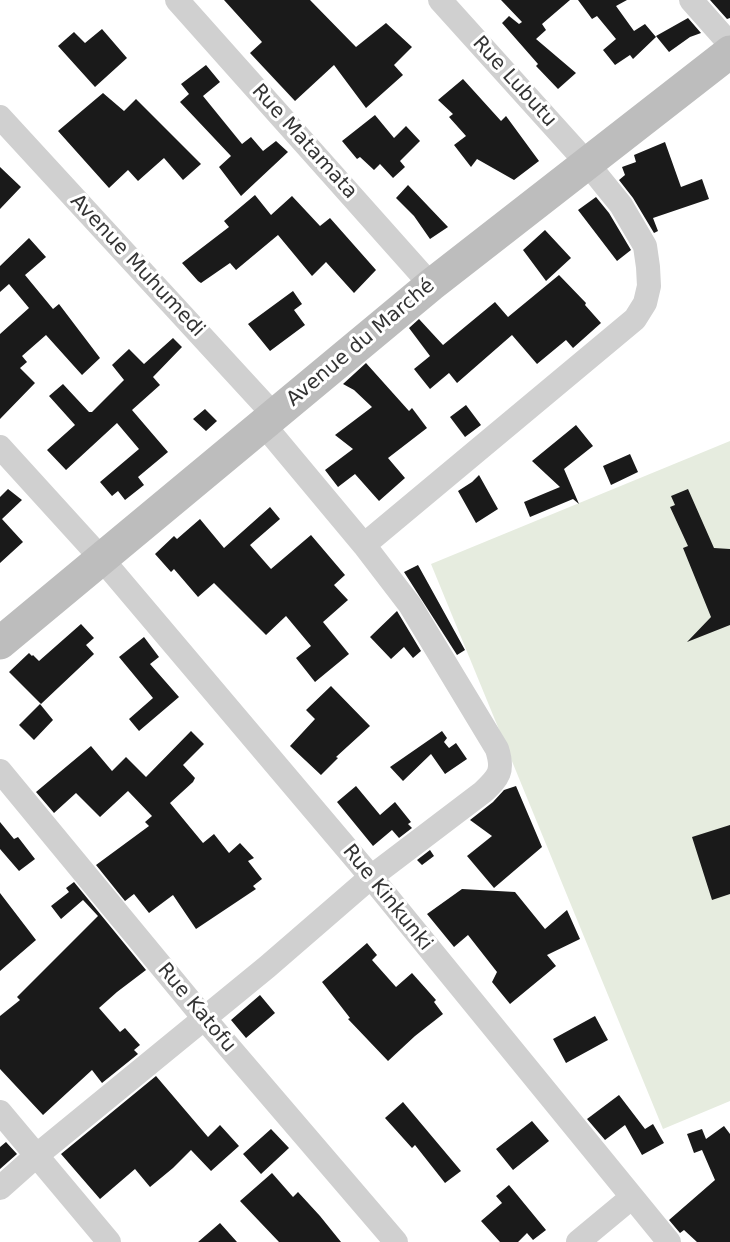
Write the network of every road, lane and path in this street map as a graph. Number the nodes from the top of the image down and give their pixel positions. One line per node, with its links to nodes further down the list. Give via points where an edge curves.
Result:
1 (177, 0): 8 (street, Rue Matamata)
2 (440, 0): 7 (street, Rue Lubutu)
3 (691, 0): 4 (street)
4 (730, 44)
5 (730, 52): 7 (street, Avenue du Marché)
6 (0, 117): 9 (street, Avenue Muhumedi)
7 (587, 163): 8 (street, Avenue du Marché); 11 (street, Rue Lubutu, via 621,205 645,246 649,286 645,303 635,319)
8 (431, 285): 9 (street, Avenue du Marché)
9 (268, 420): 11 (street, Avenue Muhumedi); 12 (street, Avenue du Marché)
10 (0, 447): 12 (street, Rue Kinkunki)
11 (364, 545): 15 (street, Avenue Muhumedi, via 410,605 497,749 502,764 496,779 483,792)
12 (101, 558): 13 (street, Avenue du Marché); 15 (street, Rue Kinkunki)
13 (0, 643)
14 (0, 771): 16 (street, Rue Katofu)
15 (371, 877): 16 (street); 20 (street, Rue Kinkunki)
16 (204, 1018): 18 (street); 22 (street, Rue Katofu)
17 (0, 1112): 18 (street)
18 (36, 1156): 19 (street); 21 (street)
19 (0, 1188)
20 (631, 1198): 23 (street); 24 (street, Rue Kinkunki)
21 (110, 1242)
22 (396, 1242)
23 (578, 1242)
24 (669, 1242)

